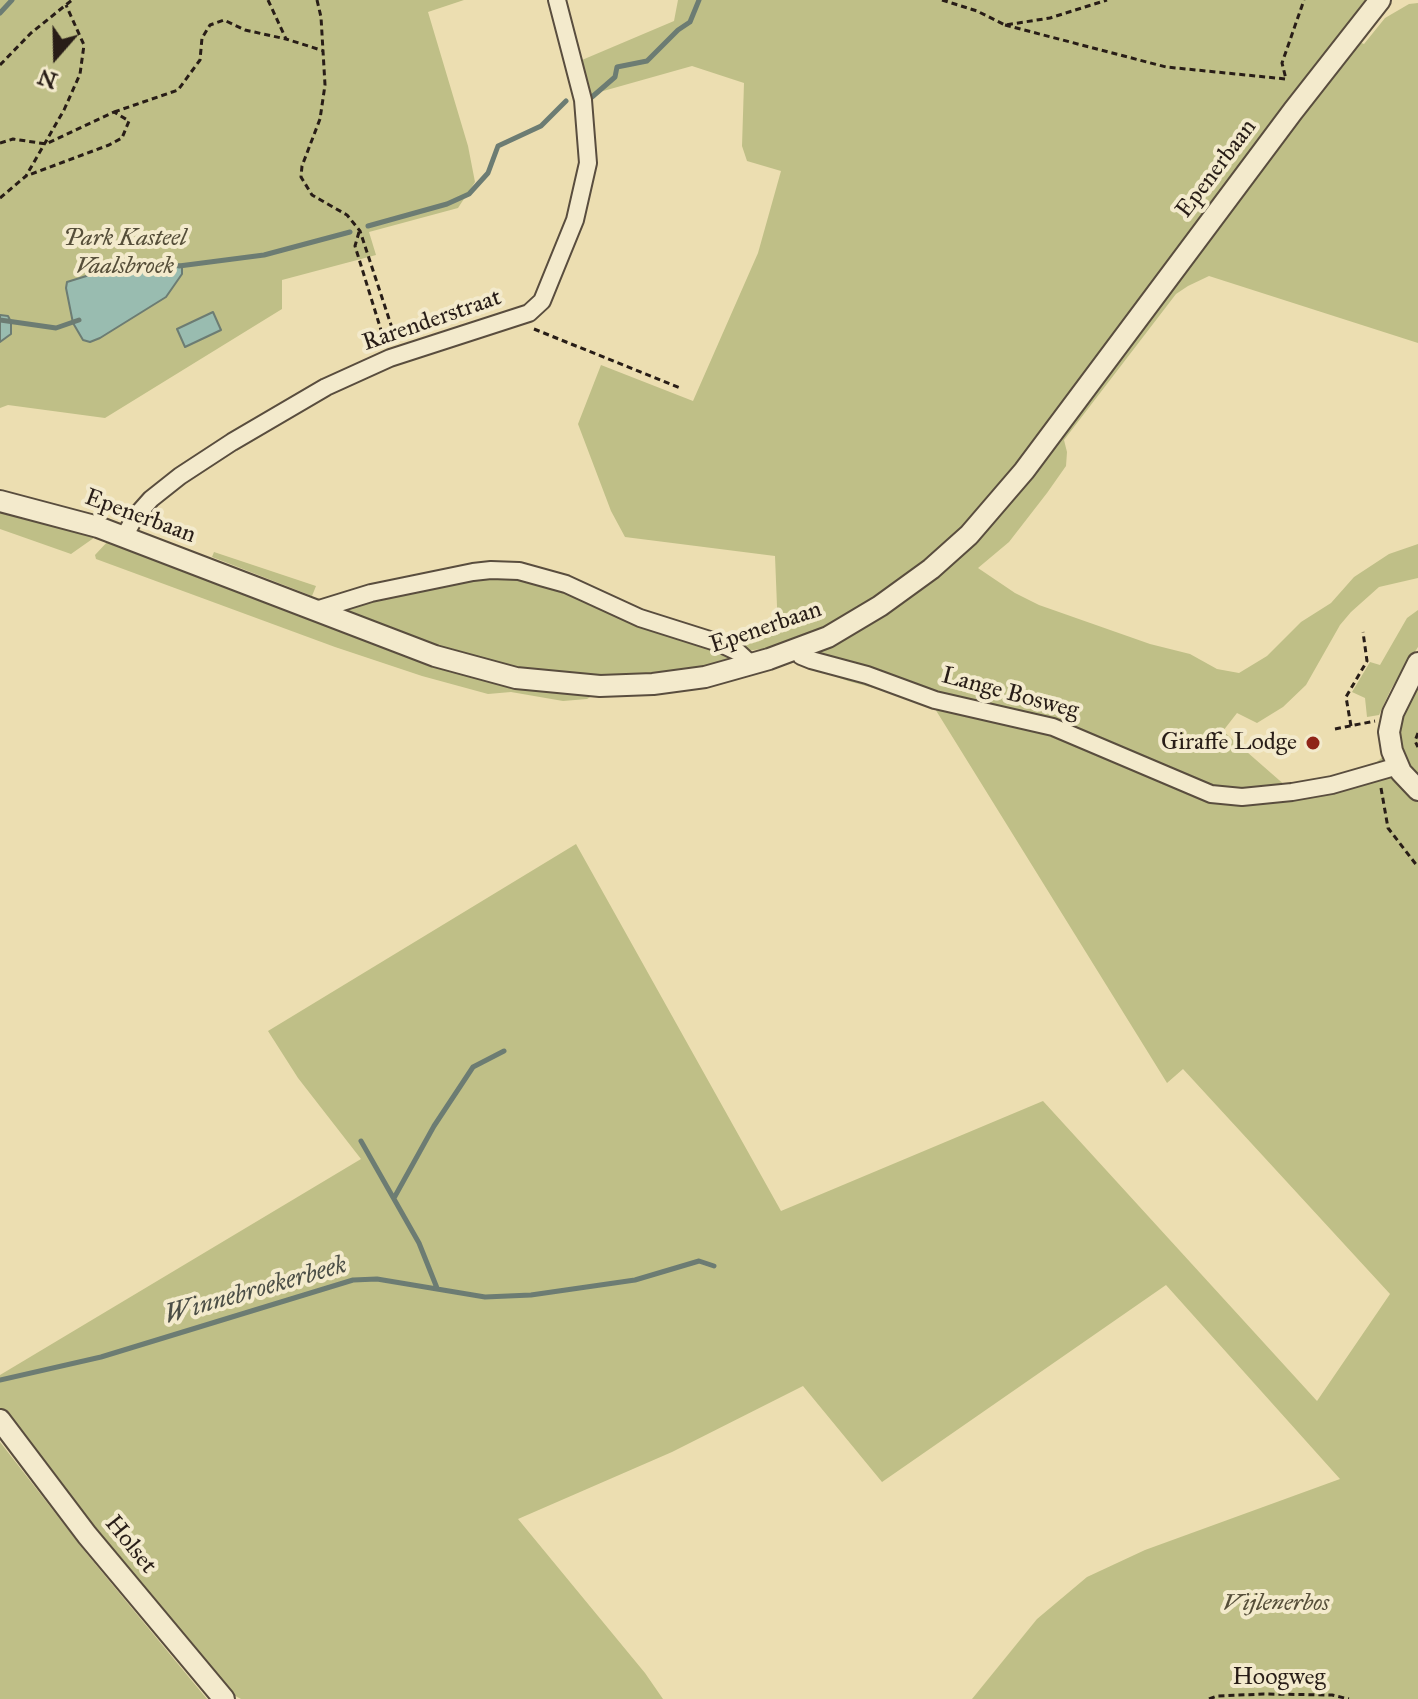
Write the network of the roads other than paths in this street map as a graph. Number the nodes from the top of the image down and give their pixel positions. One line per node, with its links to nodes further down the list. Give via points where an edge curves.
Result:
1 (557, 0): 4 (street, Rarenderstraat, via 583,100 588,146 575,220 547,293 529,313 395,356 326,387 205,458 151,499)
2 (1380, 0): 6 (street, Epenerbaan, via 989,513 909,586 849,625)
3 (0, 501): 4 (street, Epenerbaan)
4 (124, 537): 5 (street, Epenerbaan)
5 (316, 610): 8 (street, Epenerbaan, via 454,662 516,678 600,686 653,684); 8 (street, via 461,575 519,571 730,647)
6 (798, 649): 8 (street, Epenerbaan); 9 (street, Lange Bosweg, via 811,660 935,700 1053,727 1211,794 1292,792)
7 (1418, 663): 9 (street, via 1391,719)
8 (752, 665)
9 (1389, 769): 10 (street)
10 (1418, 790)
11 (0, 1420): 12 (street, Holset, via 87,1535)
12 (224, 1699)

